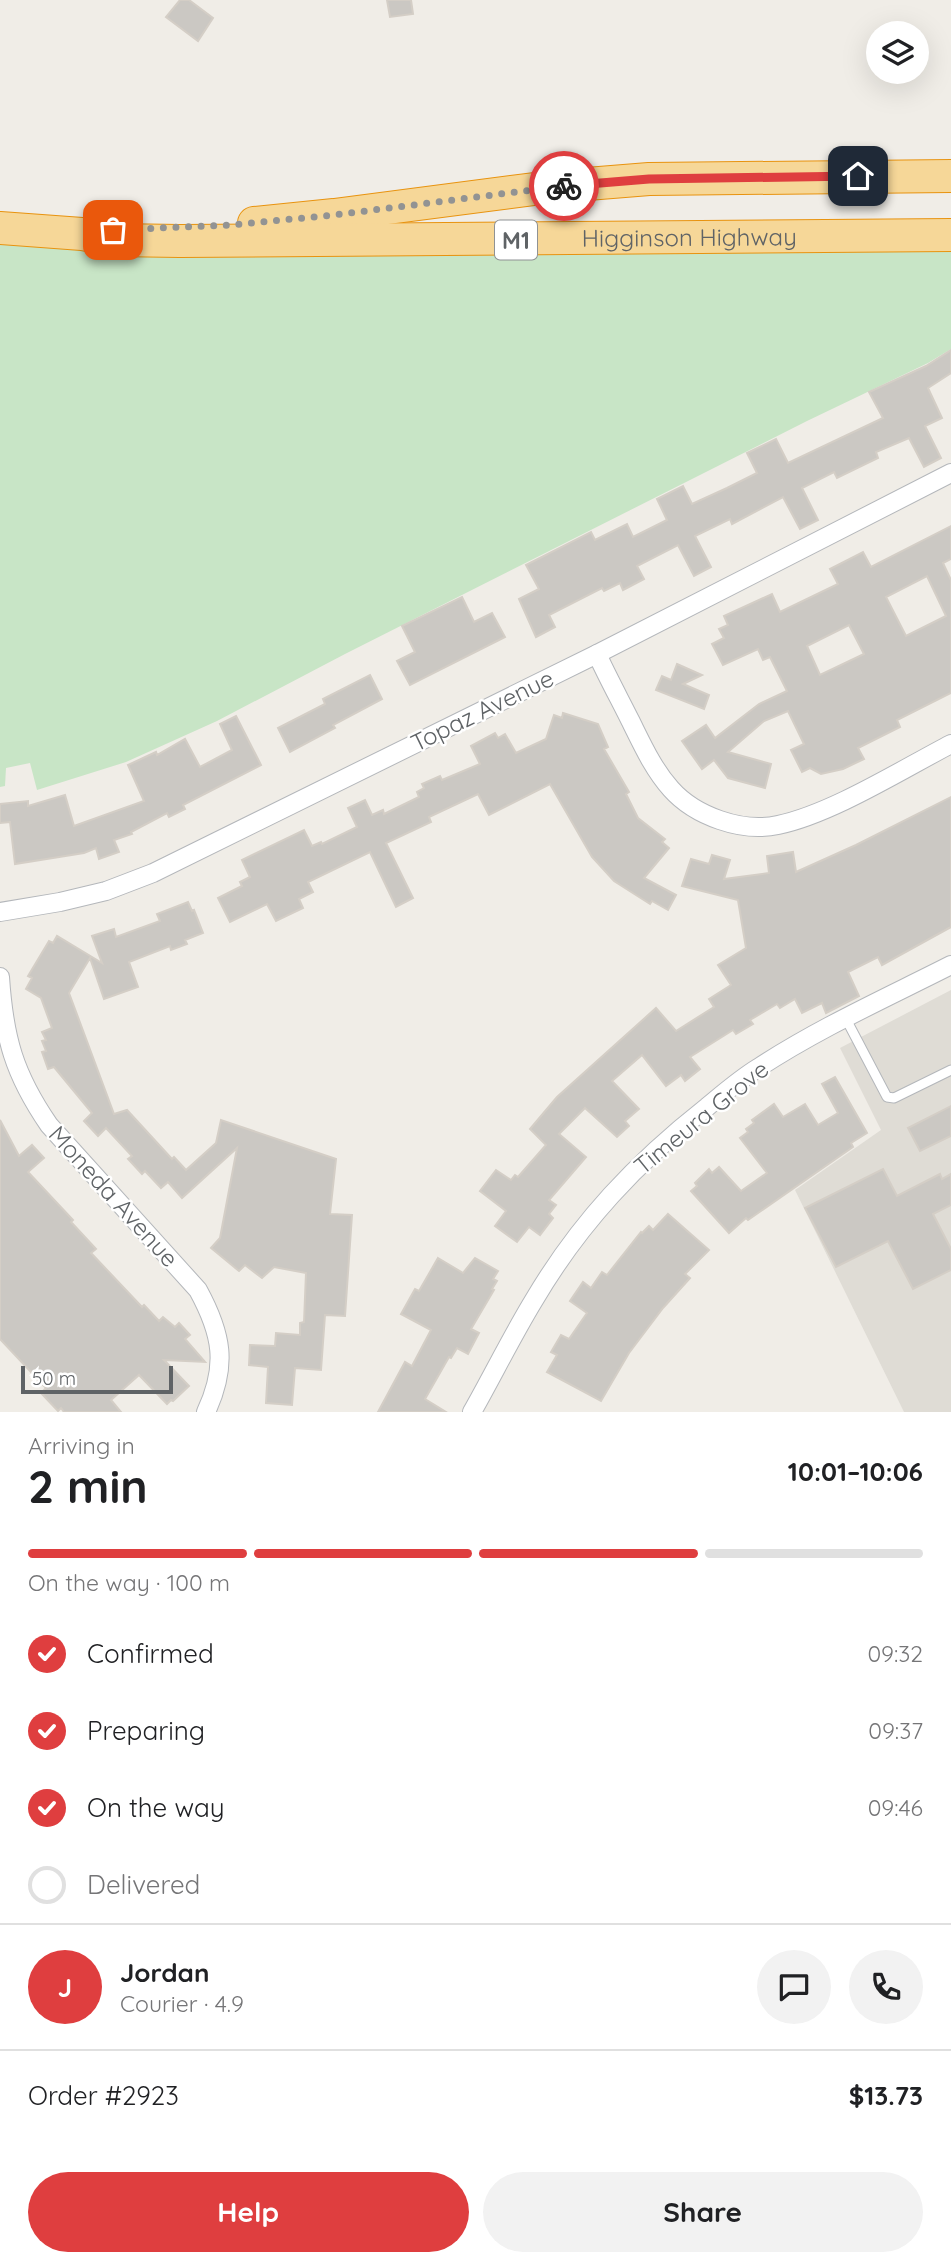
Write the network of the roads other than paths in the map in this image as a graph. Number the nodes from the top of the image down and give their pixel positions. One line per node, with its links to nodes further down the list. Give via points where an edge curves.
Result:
1 (951, 170): 2 (highway)
2 (911, 176): 3 (highway, M1); 5 (highway, M1, via 627,181 334,215)
3 (951, 176)
4 (0, 228): 5 (highway, M1)
5 (82, 234): 6 (highway, Higginson Highway / M1, via 115,240 180,241)
6 (951, 238)
7 (951, 473): 8 (street, Topaz Avenue)
8 (597, 654): 9 (street, via 658,773 693,808 719,819 776,826 808,816); 10 (street, Topaz Avenue, via 153,873 106,891)
9 (951, 744)
10 (0, 912)
11 (951, 965): 13 (street, Timeura Grove)
12 (0, 977): 15 (street, Moneda Avenue, via 9,1045 29,1096 49,1125 198,1290 211,1314 221,1355 218,1381)
13 (846, 1018): 14 (lane, via 887,1097 894,1098); 16 (street, Timeura Grove, via 757,1068 642,1161 579,1234 534,1299)
14 (951, 1070)
15 (206, 1412)
16 (472, 1412)

